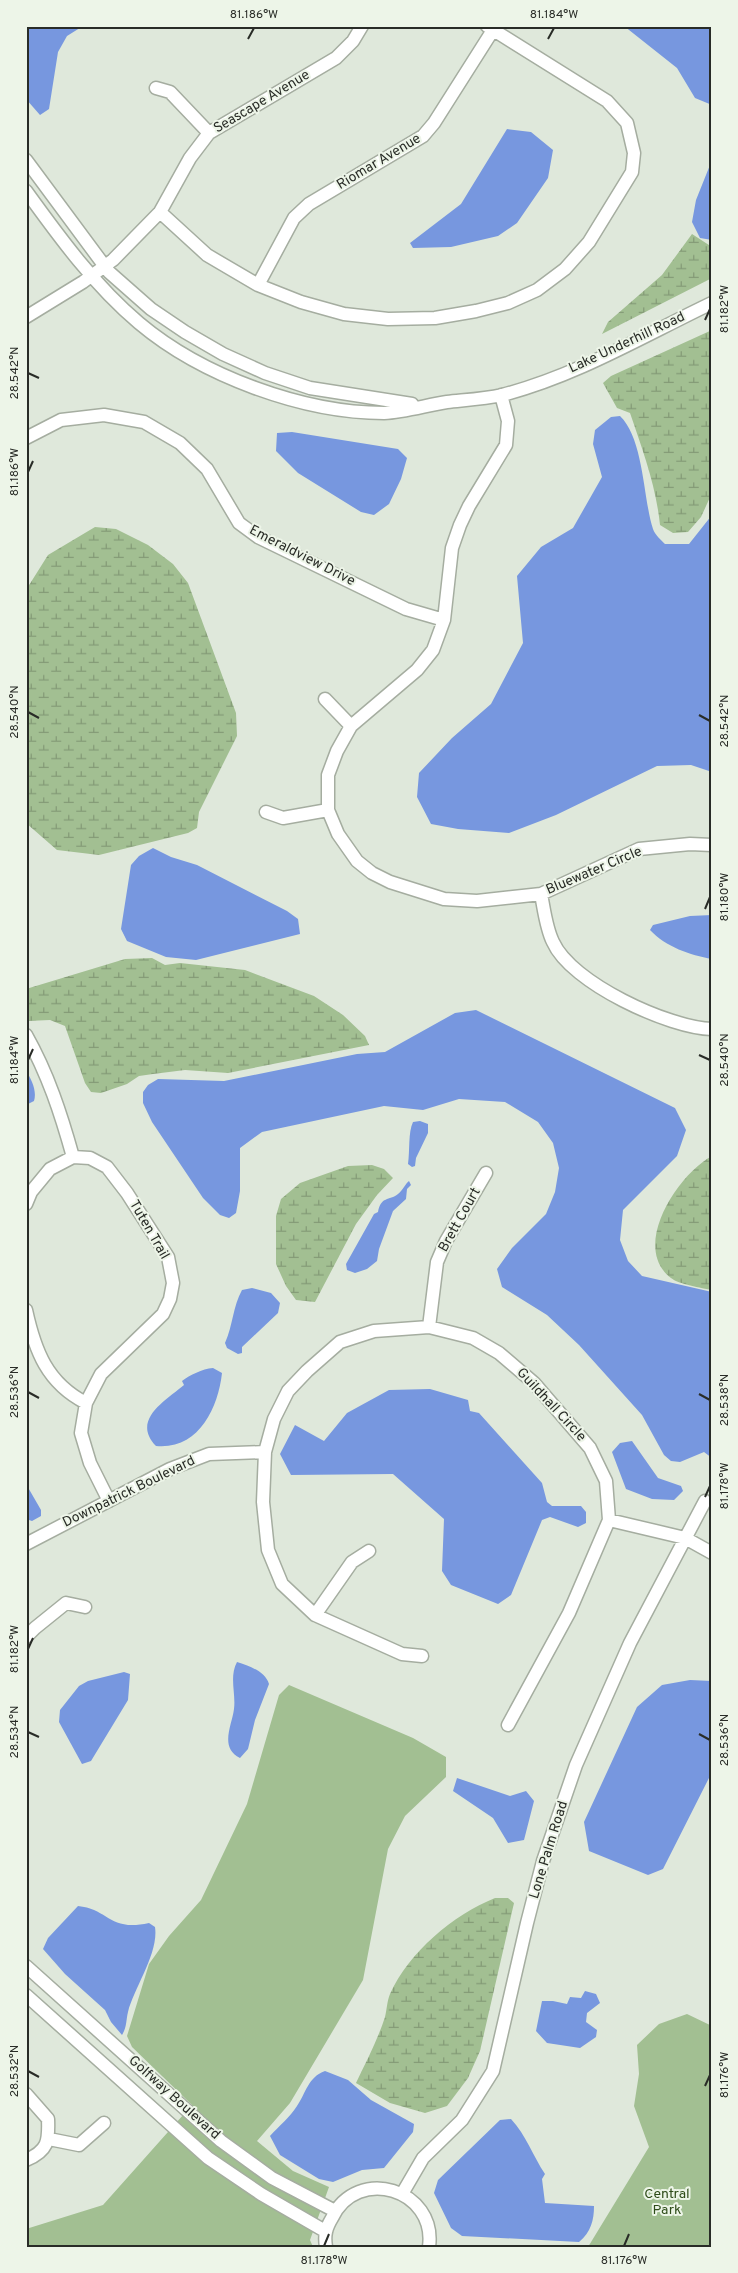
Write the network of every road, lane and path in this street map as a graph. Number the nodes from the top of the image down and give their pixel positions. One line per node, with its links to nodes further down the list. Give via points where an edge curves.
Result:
1 (362, 26): 4 (street, Seascape Avenue, via 336,58)
2 (490, 28): 10 (street, Riomar Avenue, via 423,136 309,204 294,218); 10 (street, via 606,102 627,123 634,153 632,172 588,242 565,269 537,290 508,303 435,318 388,319 344,314)
3 (156, 88): 4 (street, via 170,92)
4 (209, 133): 7 (street, Seascape Avenue, via 190,158)
5 (26, 160): 8 (street, Lake Underhill Road)
6 (26, 191): 9 (street, Lake Underhill Road)
7 (160, 212): 8 (street, Seascape Avenue); 10 (street, via 207,255)
8 (104, 266): 9 (street, Seascape Avenue); 14 (street, Lake Underhill Road, via 151,309 185,332 265,373 310,388)
9 (91, 276): 12 (street, Seascape Avenue); 14 (street, Lake Underhill Road, via 140,324 209,367 253,387 344,411 387,413)
10 (258, 285)
11 (712, 303): 13 (street, Lake Underhill Road, via 583,367)
12 (26, 317)
13 (501, 395): 14 (street, Lake Underhill Road); 16 (street, Bluewater Circle, via 508,421 506,445 460,525 452,548)
14 (424, 406)
15 (26, 438): 16 (street, Emeraldview Drive, via 61,420 104,414 144,422 180,443 207,469 239,523 258,536 406,609)
16 (444, 620): 18 (street, Bluewater Circle, via 433,650 417,670)
17 (325, 699): 18 (street)
18 (351, 726): 19 (street, Bluewater Circle, via 328,775)
19 (328, 810): 20 (street, via 283,818); 22 (street, Bluewater Circle, via 338,834 357,861 390,882 444,899 485,901)
20 (266, 812)
21 (712, 846): 22 (street, Bluewater Circle, via 690,844 639,849)
22 (541, 894): 23 (street, via 553,943 577,973 673,1023)
23 (712, 1029)
24 (26, 1035): 25 (street, via 60,1109)
25 (73, 1157): 27 (street, via 50,1169 30,1192); 30 (street, Tuten Trail, via 90,1158 108,1168 168,1257 173,1283 164,1314 101,1374)
26 (486, 1173): 29 (street, Brett Court, via 437,1262)
27 (26, 1204)
28 (26, 1310): 30 (street, via 32,1339 54,1381 69,1395)
29 (429, 1327): 31 (street, Guildhall Circle, via 374,1330 340,1342 288,1391 274,1419); 34 (street, Guildhall Circle, via 474,1338 499,1353 534,1383 590,1448 606,1481)
30 (86, 1403): 32 (street, Tuten Trail, via 81,1433 90,1462)
31 (265, 1452): 32 (street, Downpatrick Boulevard, via 209,1454 170,1469); 40 (street, Guildhall Circle, via 263,1502 268,1550 282,1584)
32 (109, 1501): 36 (street, Downpatrick Boulevard)
33 (705, 1501): 35 (street, Lone Palm Road)
34 (609, 1520): 35 (street); 43 (street, Guildhall Circle, via 569,1613)
35 (685, 1538): 38 (street); 54 (street, Lone Palm Road, via 630,1642 576,1765 543,1861 494,2071 462,2120 423,2158)
36 (26, 1544)
37 (369, 1551): 40 (street, via 352,1562)
38 (712, 1553)
39 (85, 1606): 41 (street, via 66,1603)
40 (315, 1616): 42 (street, Guildhall Circle, via 402,1654)
41 (26, 1637)
42 (422, 1656)
43 (508, 1725)
44 (26, 1966): 45 (street, Golfway Boulevard)
45 (51, 1987): 47 (street); 52 (street, Golfway Boulevard, via 221,2141)
46 (26, 1995): 47 (street, Golfway Boulevard)
47 (36, 2004): 53 (street, Golfway Boulevard, via 208,2158)
48 (26, 2094): 50 (street, via 48,2119)
49 (104, 2123): 50 (street, via 79,2145)
50 (49, 2139): 51 (street, via 39,2154)
51 (26, 2160)
52 (250, 2162): 53 (street); 55 (street, Golfway Boulevard, via 272,2178)
53 (239, 2179): 56 (street, Golfway Boulevard)
54 (402, 2194): 55 (street, via 377,2188 362,2190 344,2200); 58 (street, via 418,2207 426,2220)
55 (335, 2211): 56 (street)
56 (325, 2231): 57 (street)
57 (326, 2247)
58 (429, 2247)

